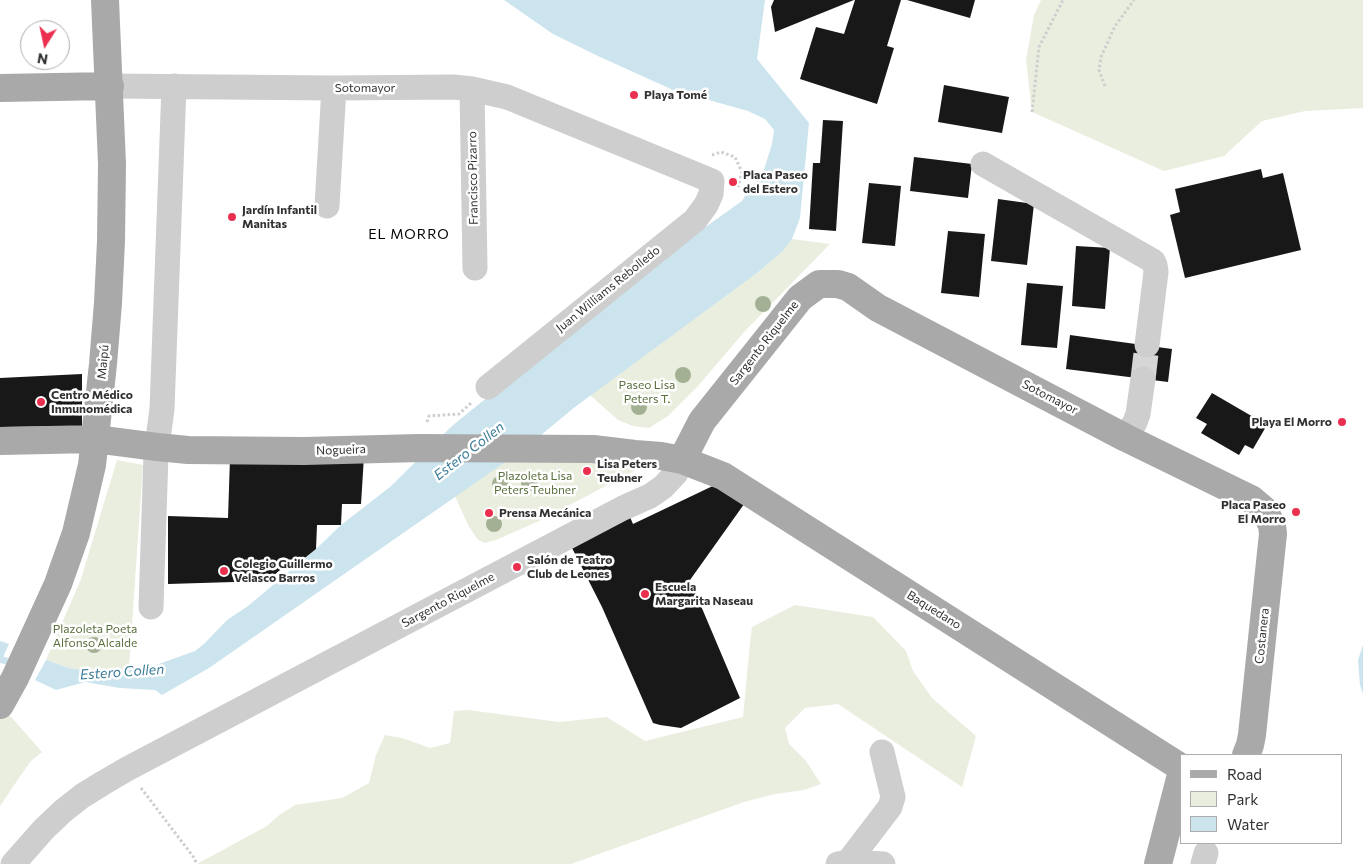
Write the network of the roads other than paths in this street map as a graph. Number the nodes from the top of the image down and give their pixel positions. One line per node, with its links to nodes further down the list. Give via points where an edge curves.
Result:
1 (105, 0): 2 (main road, Maipú)
2 (110, 86): 3 (street, Sotomayor); 4 (main road, Sotomayor); 16 (main road, Maipú, via 111,241)
3 (174, 86): 5 (street, Sotomayor); 18 (street, via 162,409)
4 (0, 88)
5 (334, 88): 6 (street, Sotomayor); 9 (street)
6 (472, 89): 8 (street, Sotomayor, via 507,97); 10 (street, Francisco Pizarro)
7 (984, 164): 12 (street, via 1153,262 1156,272 1150,318 1138,334)
8 (712, 181): 14 (street, Juan Williams Rebolledo, via 711,194 695,220)
9 (327, 206)
10 (474, 268)
11 (829, 283): 15 (main road, Sotomayor, via 848,287 878,308); 19 (main road, Sargento Riquelme, via 819,284 800,298 702,421)
12 (1141, 345)
13 (1137, 378): 15 (street, via 1138,414 1135,422)
14 (488, 387)
15 (1116, 432): 20 (main road, Sotomayor, via 1251,500)
16 (95, 439): 17 (main road, Nogueira); 18 (main road, Nogueira); 22 (main road, Maipú, via 87,490 58,584)
17 (0, 440)
18 (157, 447): 19 (main road, Nogueira, via 304,451 564,448); 21 (street)
19 (682, 460): 25 (main road, Baquedano, via 723,476); 28 (street, Sargento Riquelme, via 663,487 650,496 127,769 82,796 44,829)
20 (1268, 517): 24 (main road, Costanera, via 1272,525 1272,543 1252,735)
21 (151, 607)
22 (0, 705)
23 (882, 752): 27 (street, via 893,798 890,807)
24 (1246, 754)
25 (1180, 768)
26 (1180, 777): 30 (main road)
27 (843, 863): 29 (street)
28 (13, 864)
29 (883, 864)
30 (1158, 864)

